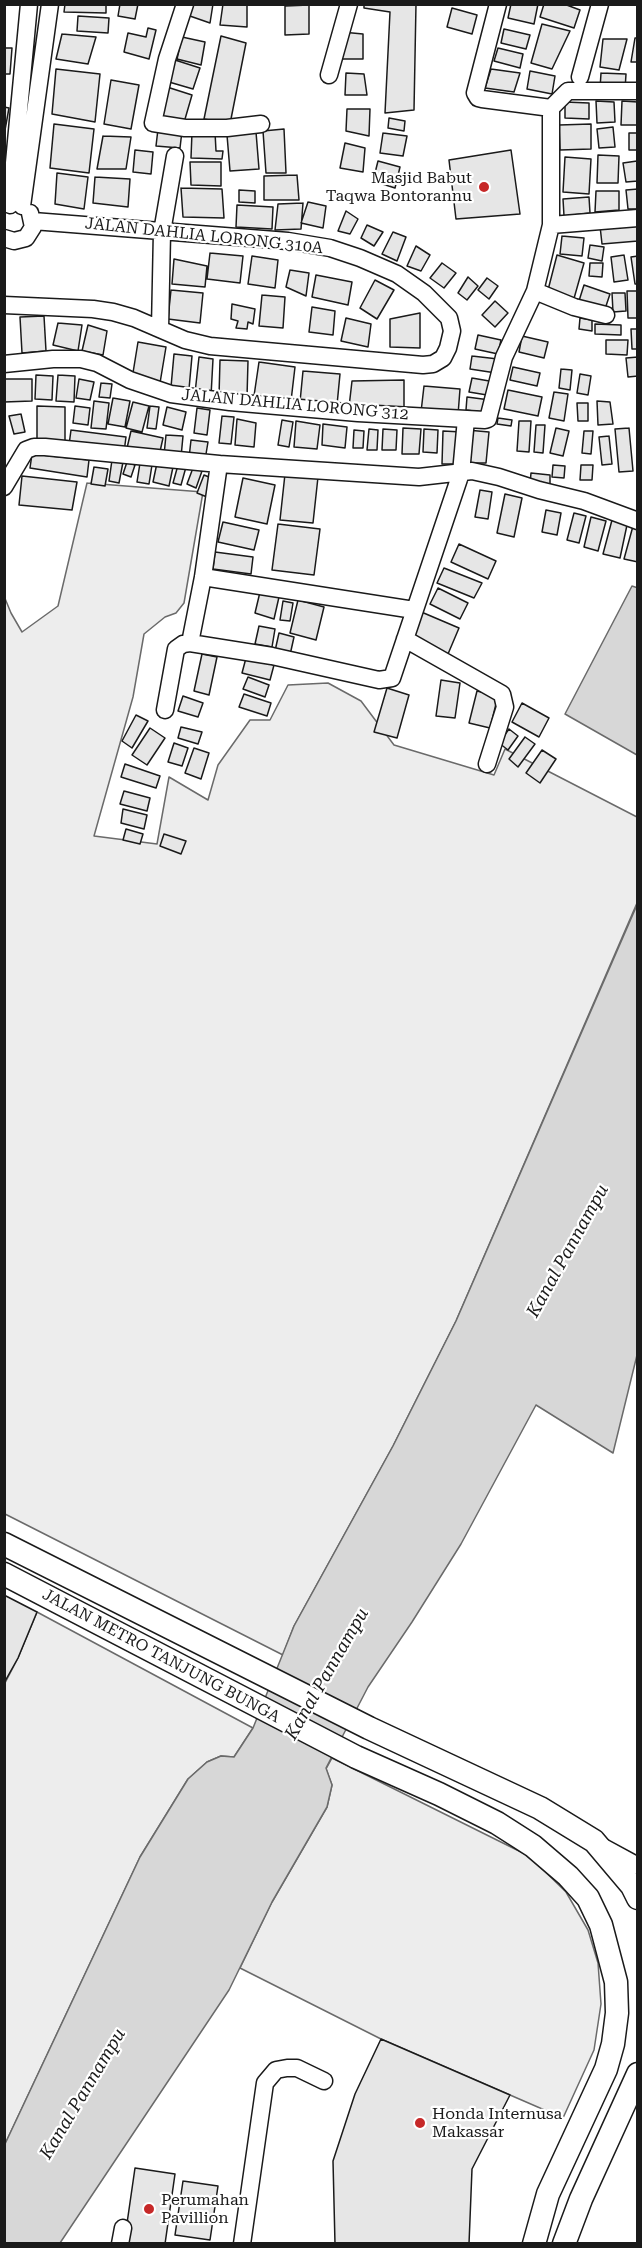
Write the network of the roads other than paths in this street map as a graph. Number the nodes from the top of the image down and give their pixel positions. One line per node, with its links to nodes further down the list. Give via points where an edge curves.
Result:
1 (29, 4): 7 (street)
2 (50, 4): 8 (street)
3 (185, 4): 13 (street, via 167,59 153,123 194,128)
4 (349, 4): 9 (street)
5 (498, 4): 12 (street, via 478,98)
6 (600, 4): 10 (street)
7 (25, 49): 8 (street); 15 (street)
8 (45, 52): 15 (street)
9 (329, 75)
10 (580, 77)
11 (638, 91): 12 (street, via 568,91)
12 (551, 108): 18 (street)
13 (261, 124)
14 (175, 156): 19 (street)
15 (12, 206): 17 (street, via 31,215)
16 (638, 218): 18 (street)
17 (33, 221): 19 (street, JALAN DAHLIA LORONG 310A); 20 (street, via 26,238)
18 (551, 225): 21 (street)
19 (162, 232): 24 (street); 24 (street, JALAN DAHLIA LORONG 310A, via 288,242 330,248 360,258 397,274 423,293 445,314 452,331 443,358 423,365 210,346)
20 (5, 243)
21 (534, 292): 23 (street); 26 (street, JALAN DAHLIA LORONG 312, via 504,357 490,416 485,420)
22 (4, 305): 24 (street, via 93,309 134,318)
23 (606, 315)
24 (160, 329)
25 (4, 364): 26 (street, JALAN DAHLIA LORONG 312, via 81,359 171,394 358,413)
26 (466, 419): 28 (street)
27 (219, 464): 28 (street, via 419,477); 29 (street, via 34,447 26,450); 31 (street)
28 (461, 473): 30 (street, via 472,471 499,477); 32 (street)
29 (4, 487)
30 (638, 521)
31 (203, 577): 32 (street); 34 (street)
32 (414, 610): 33 (street)
33 (405, 639): 34 (street, via 392,678 385,680); 36 (street, via 502,694 505,706)
34 (190, 643): 35 (street, via 176,649)
35 (165, 710)
36 (487, 764)
37 (4, 1544): 39 (main road, JALAN METRO TANJUNG BUNGA, via 369,1728 540,1808)
38 (4, 1574): 45 (main road, JALAN METRO TANJUNG BUNGA, via 356,1757 497,1823 533,1846 588,1898 601,1925 616,1982 613,2044 606,2069 548,2194)
39 (594, 1841): 40 (street); 41 (main road, JALAN METRO TANJUNG BUNGA)
40 (638, 1866)
41 (638, 1898)
42 (638, 2074): 46 (main road)
43 (324, 2081): 44 (street, via 297,2068 287,2068 276,2070 265,2083)
44 (242, 2244)
45 (534, 2244)
46 (564, 2244)

